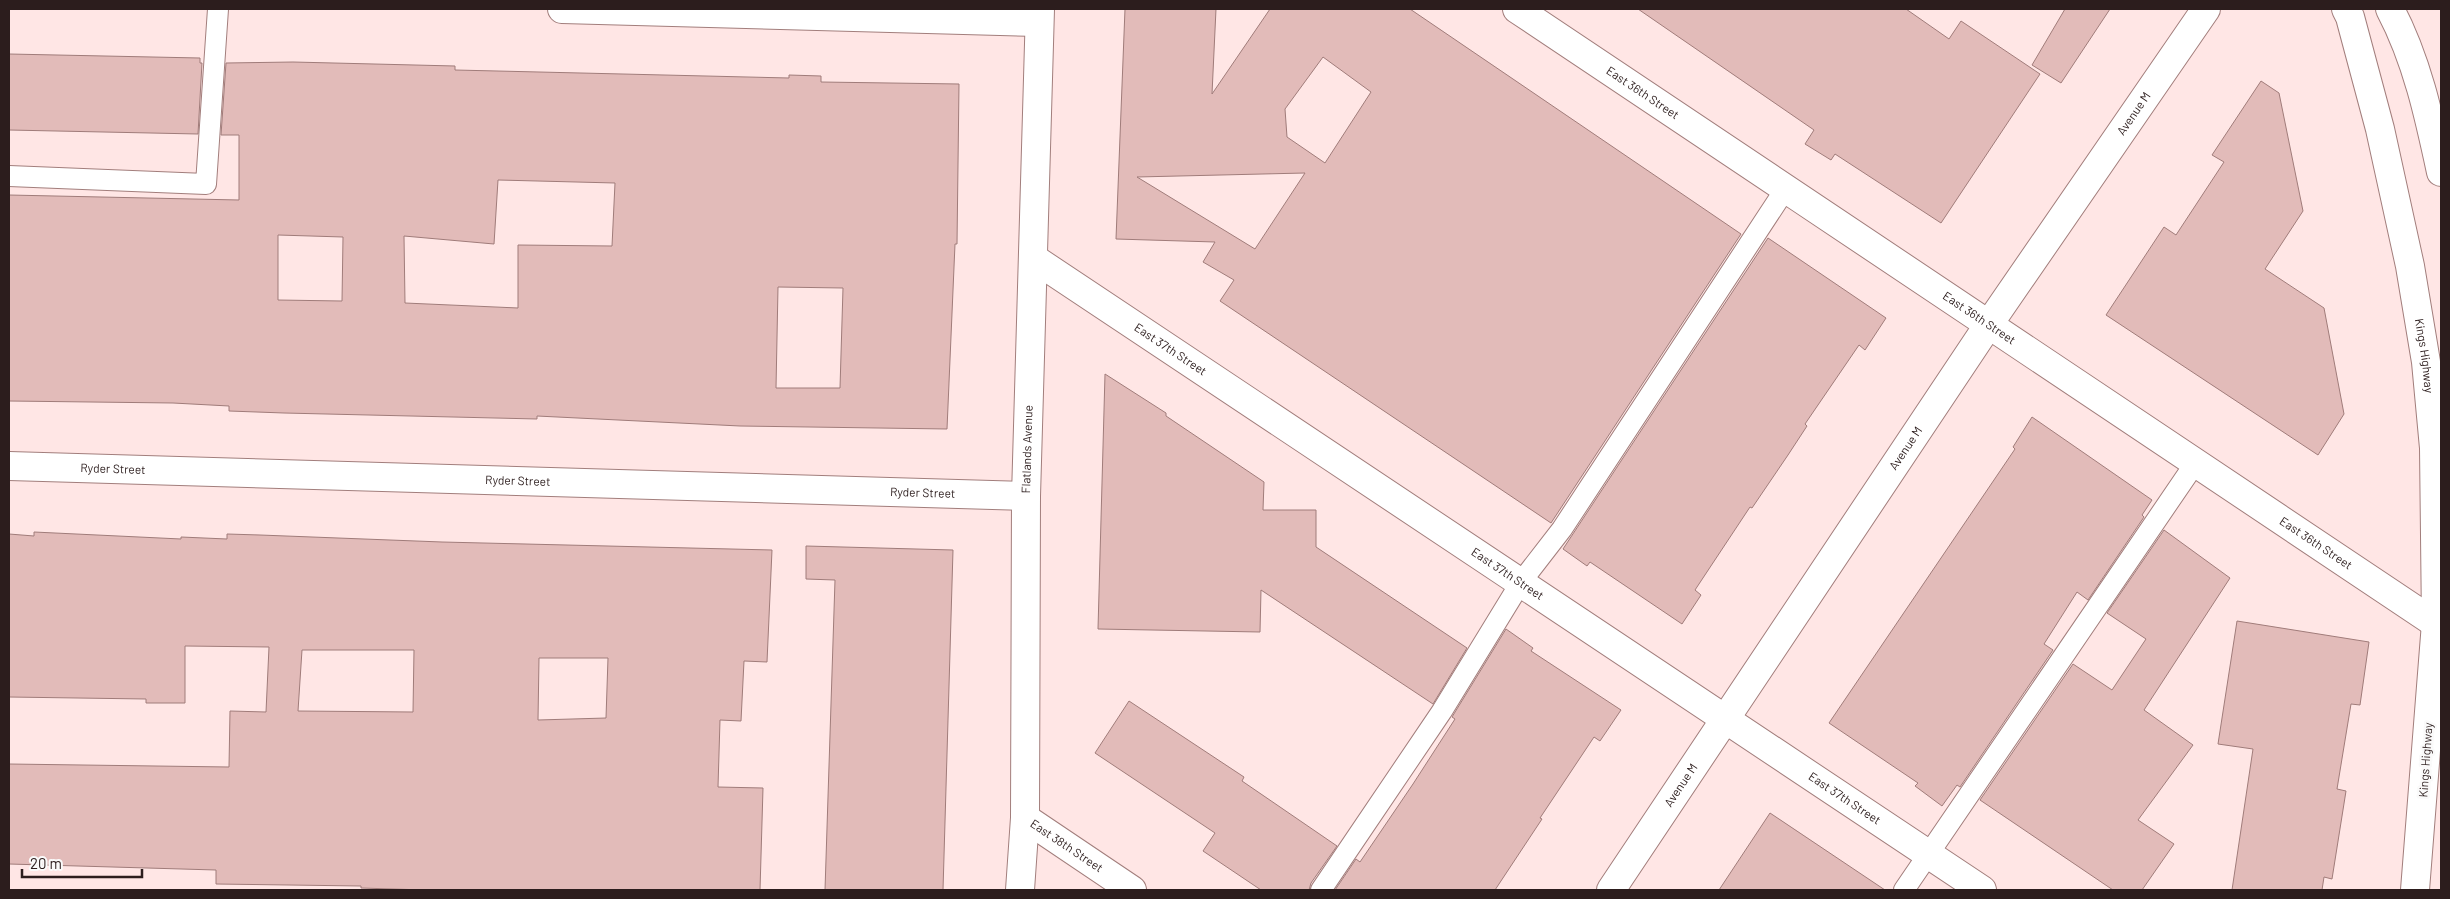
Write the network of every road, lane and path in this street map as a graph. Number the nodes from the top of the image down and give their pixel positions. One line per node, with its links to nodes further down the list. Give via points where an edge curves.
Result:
1 (218, 9): 9 (lane, via 206,184)
2 (562, 9): 7 (street)
3 (1517, 9): 10 (street, East 36th Street)
4 (2206, 9): 12 (street, Avenue M)
5 (2346, 9): 17 (street, Kings Highway, via 2380,129 2410,266 2426,362 2434,448)
6 (2390, 9): 8 (street, via 2404,35 2426,104)
7 (1040, 16): 11 (street, Flatlands Avenue)
8 (2441, 172)
9 (9, 176)
10 (1786, 188): 12 (street, East 36th Street); 16 (lane, via 1562,529)
11 (1033, 258): 15 (street, Flatlands Avenue); 16 (street, East 37th Street)
12 (1989, 324): 13 (street, East 36th Street); 18 (street, Avenue M)
13 (2196, 462): 17 (street, East 36th Street); 20 (lane)
14 (9, 466): 15 (street, Ryder Street)
15 (1026, 496): 19 (street, Flatlands Avenue)
16 (1521, 582): 18 (street, East 37th Street); 23 (lane, via 1442,711)
17 (2439, 625): 27 (street, Kings Highway)
18 (1726, 718): 20 (street, East 37th Street); 24 (street, Avenue M)
19 (1025, 818): 21 (street, Flatlands Avenue); 22 (street, East 38th Street)
20 (1928, 854): 25 (lane); 26 (street, East 37th Street)
21 (1020, 890)
22 (1132, 890)
23 (1321, 890)
24 (1611, 890)
25 (1904, 890)
26 (1982, 890)
27 (2415, 890)

